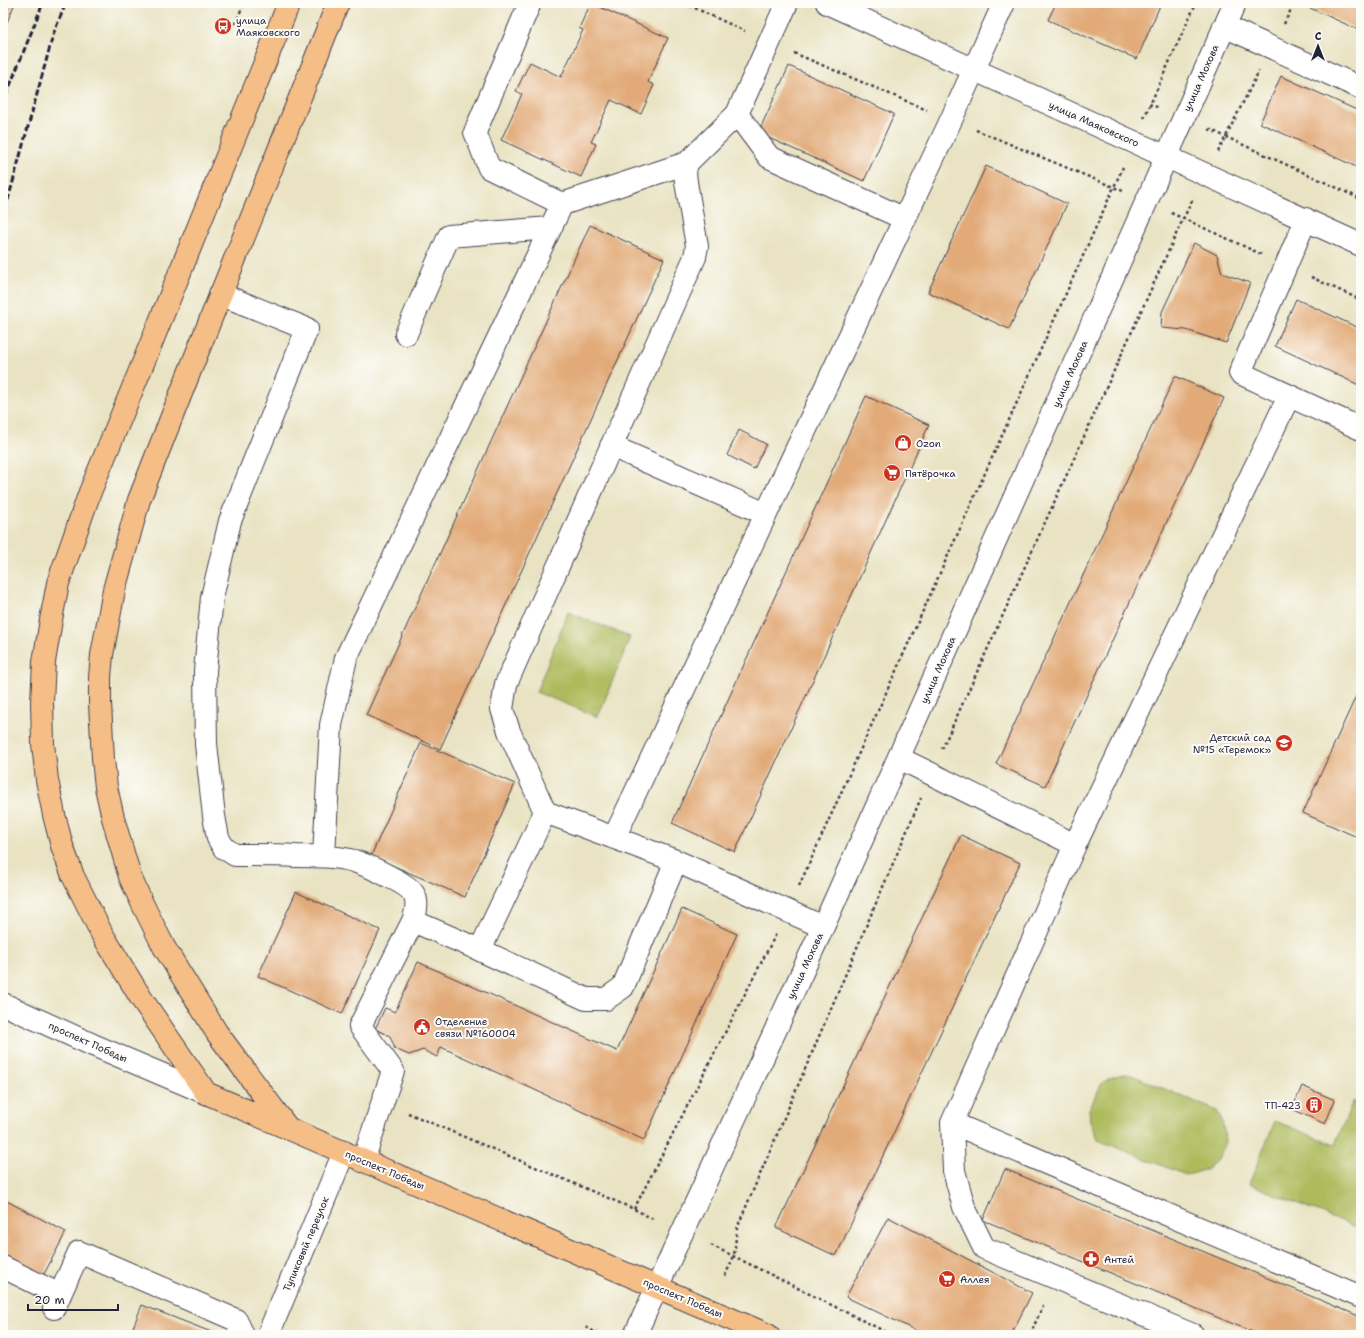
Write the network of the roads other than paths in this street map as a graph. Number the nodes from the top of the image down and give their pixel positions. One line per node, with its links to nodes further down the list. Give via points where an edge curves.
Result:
1 (289, 3): 35 (main road, via 90,492 58,583 44,662 43,744 47,780 62,846 73,876 102,934 141,998)
2 (338, 3): 19 (main road)
3 (530, 3): 14 (street, via 475,132 489,168)
4 (787, 3): 11 (street)
5 (827, 3): 9 (street, улица Маяковского)
6 (1004, 3): 9 (street)
7 (1235, 3): 8 (street, улица Мохова)
8 (1224, 26): 10 (street); 12 (street, улица Мохова)
9 (974, 70): 12 (street, улица Маяковского); 15 (street)
10 (1361, 88)
11 (737, 114): 13 (street); 15 (street, via 769,157)
12 (1167, 156): 16 (street, улица Маяковского); 25 (street, улица Мохова)
13 (687, 163): 14 (street); 23 (street, via 686,182 697,246 695,257)
14 (562, 204): 17 (street)
15 (904, 219): 24 (street)
16 (1306, 219): 18 (street, улица Маяковского); 21 (street, via 1240,373)
17 (550, 228): 20 (street, via 449,236); 29 (street, via 346,658 331,725)
18 (1361, 245)
19 (220, 294): 29 (street, via 307,329 230,521 212,597 205,671 206,744 215,823 218,838 224,848 235,855); 37 (main road, via 139,500 114,590 102,655 100,703 103,759 112,818 130,877 142,905 164,947 217,1033)
20 (406, 334)
21 (1289, 396): 22 (street); 28 (street)
22 (1361, 429)
23 (611, 446): 24 (street); 26 (street, via 506,684 502,709 509,731)
24 (766, 514): 27 (street)
25 (899, 758): 28 (street); 32 (street, улица Мохова)
26 (545, 812): 27 (street); 33 (street)
27 (614, 838): 30 (street)
28 (1075, 845): 36 (street)
29 (324, 856): 31 (street, via 354,861 405,885 416,898)
30 (676, 861): 32 (street); 33 (street, via 623,988 606,999 586,1000)
31 (413, 922): 33 (street); 38 (street, Тупиковый переулок, via 360,1026 393,1071 382,1102)
32 (823, 928): 40 (street, улица Мохова, via 681,1232)
33 (480, 950)
34 (3, 1004): 35 (street, проспект Победы)
35 (206, 1094): 37 (main road, проспект Победы)
36 (952, 1123): 41 (street); 46 (street, via 954,1171 964,1207 984,1248)
37 (287, 1128): 38 (main road, проспект Победы)
38 (354, 1156): 40 (main road, проспект Победы); 43 (street, Тупиковый переулок)
39 (3, 1267): 42 (street, via 57,1302 79,1252 236,1320)
40 (658, 1287): 44 (street, улица Мохова); 45 (main road, проспект Победы)
41 (1361, 1298)
42 (243, 1335)
43 (268, 1335)
44 (635, 1335)
45 (768, 1335)
46 (1193, 1335)

